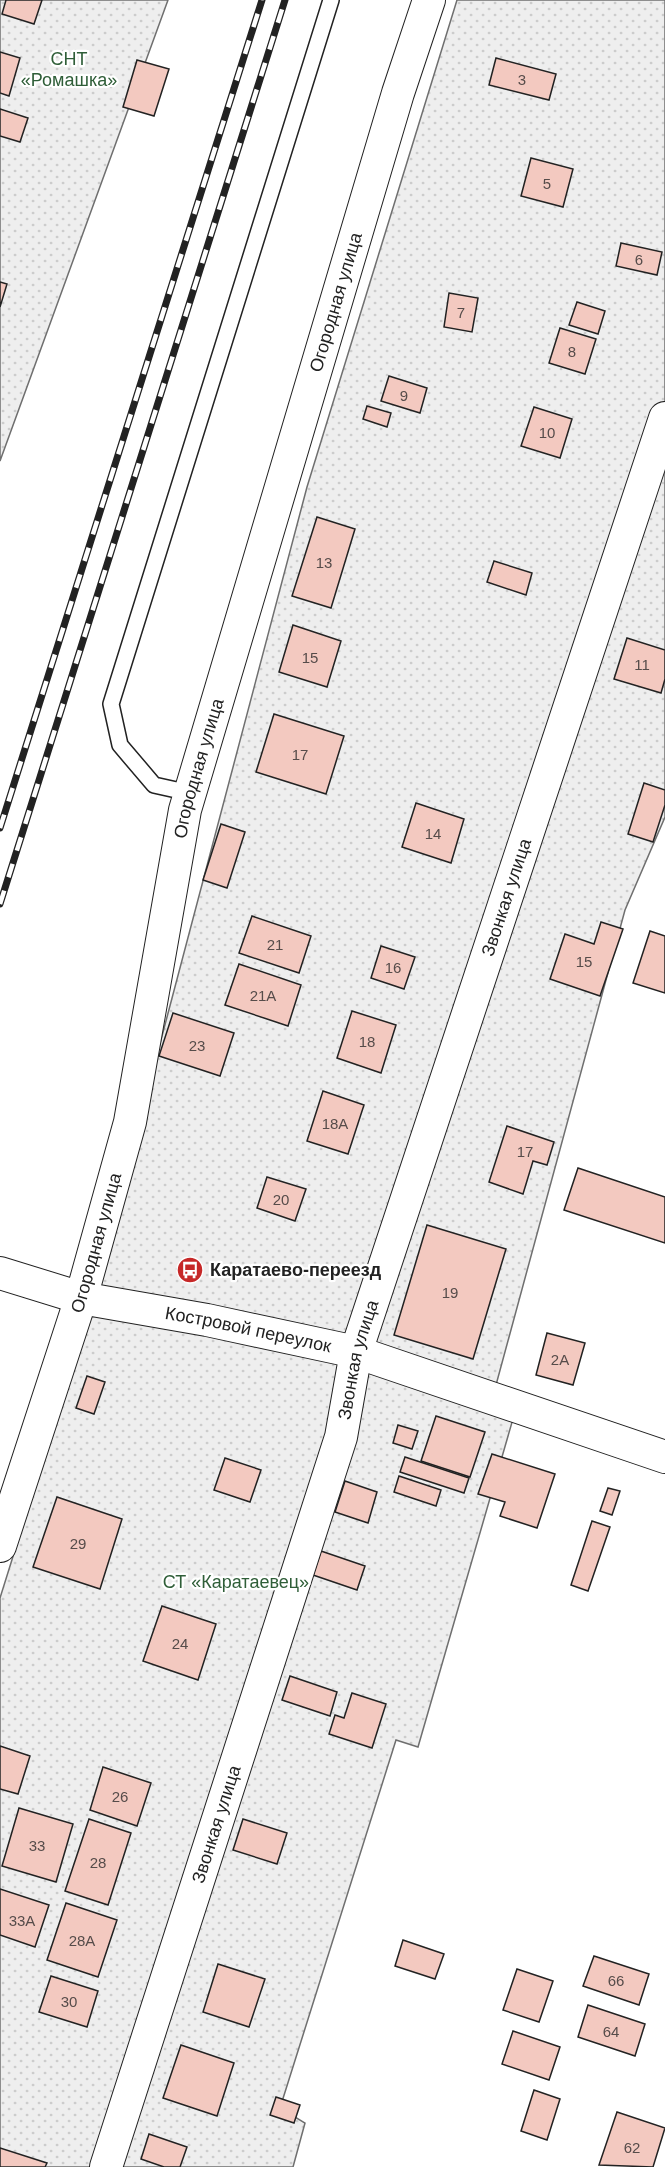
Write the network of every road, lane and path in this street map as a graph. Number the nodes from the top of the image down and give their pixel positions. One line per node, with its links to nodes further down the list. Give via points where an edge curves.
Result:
1 (331, 0): 4 (lane, via 111,704 120,745 154,785)
2 (429, 0): 4 (street, Огородная улица, via 394,104)
3 (665, 418): 7 (street, Звонкая улица)
4 (190, 793): 6 (street, Огородная улица, via 130,1122)
5 (0, 1273): 6 (street, Костровой переулок)
6 (81, 1298): 7 (street, Костровой переулок); 9 (street, Огородная улица)
7 (356, 1352): 8 (street, Костровой переулок); 10 (street, Звонкая улица, via 341,1437)
8 (665, 1457)
9 (0, 1546)
10 (106, 2167)

